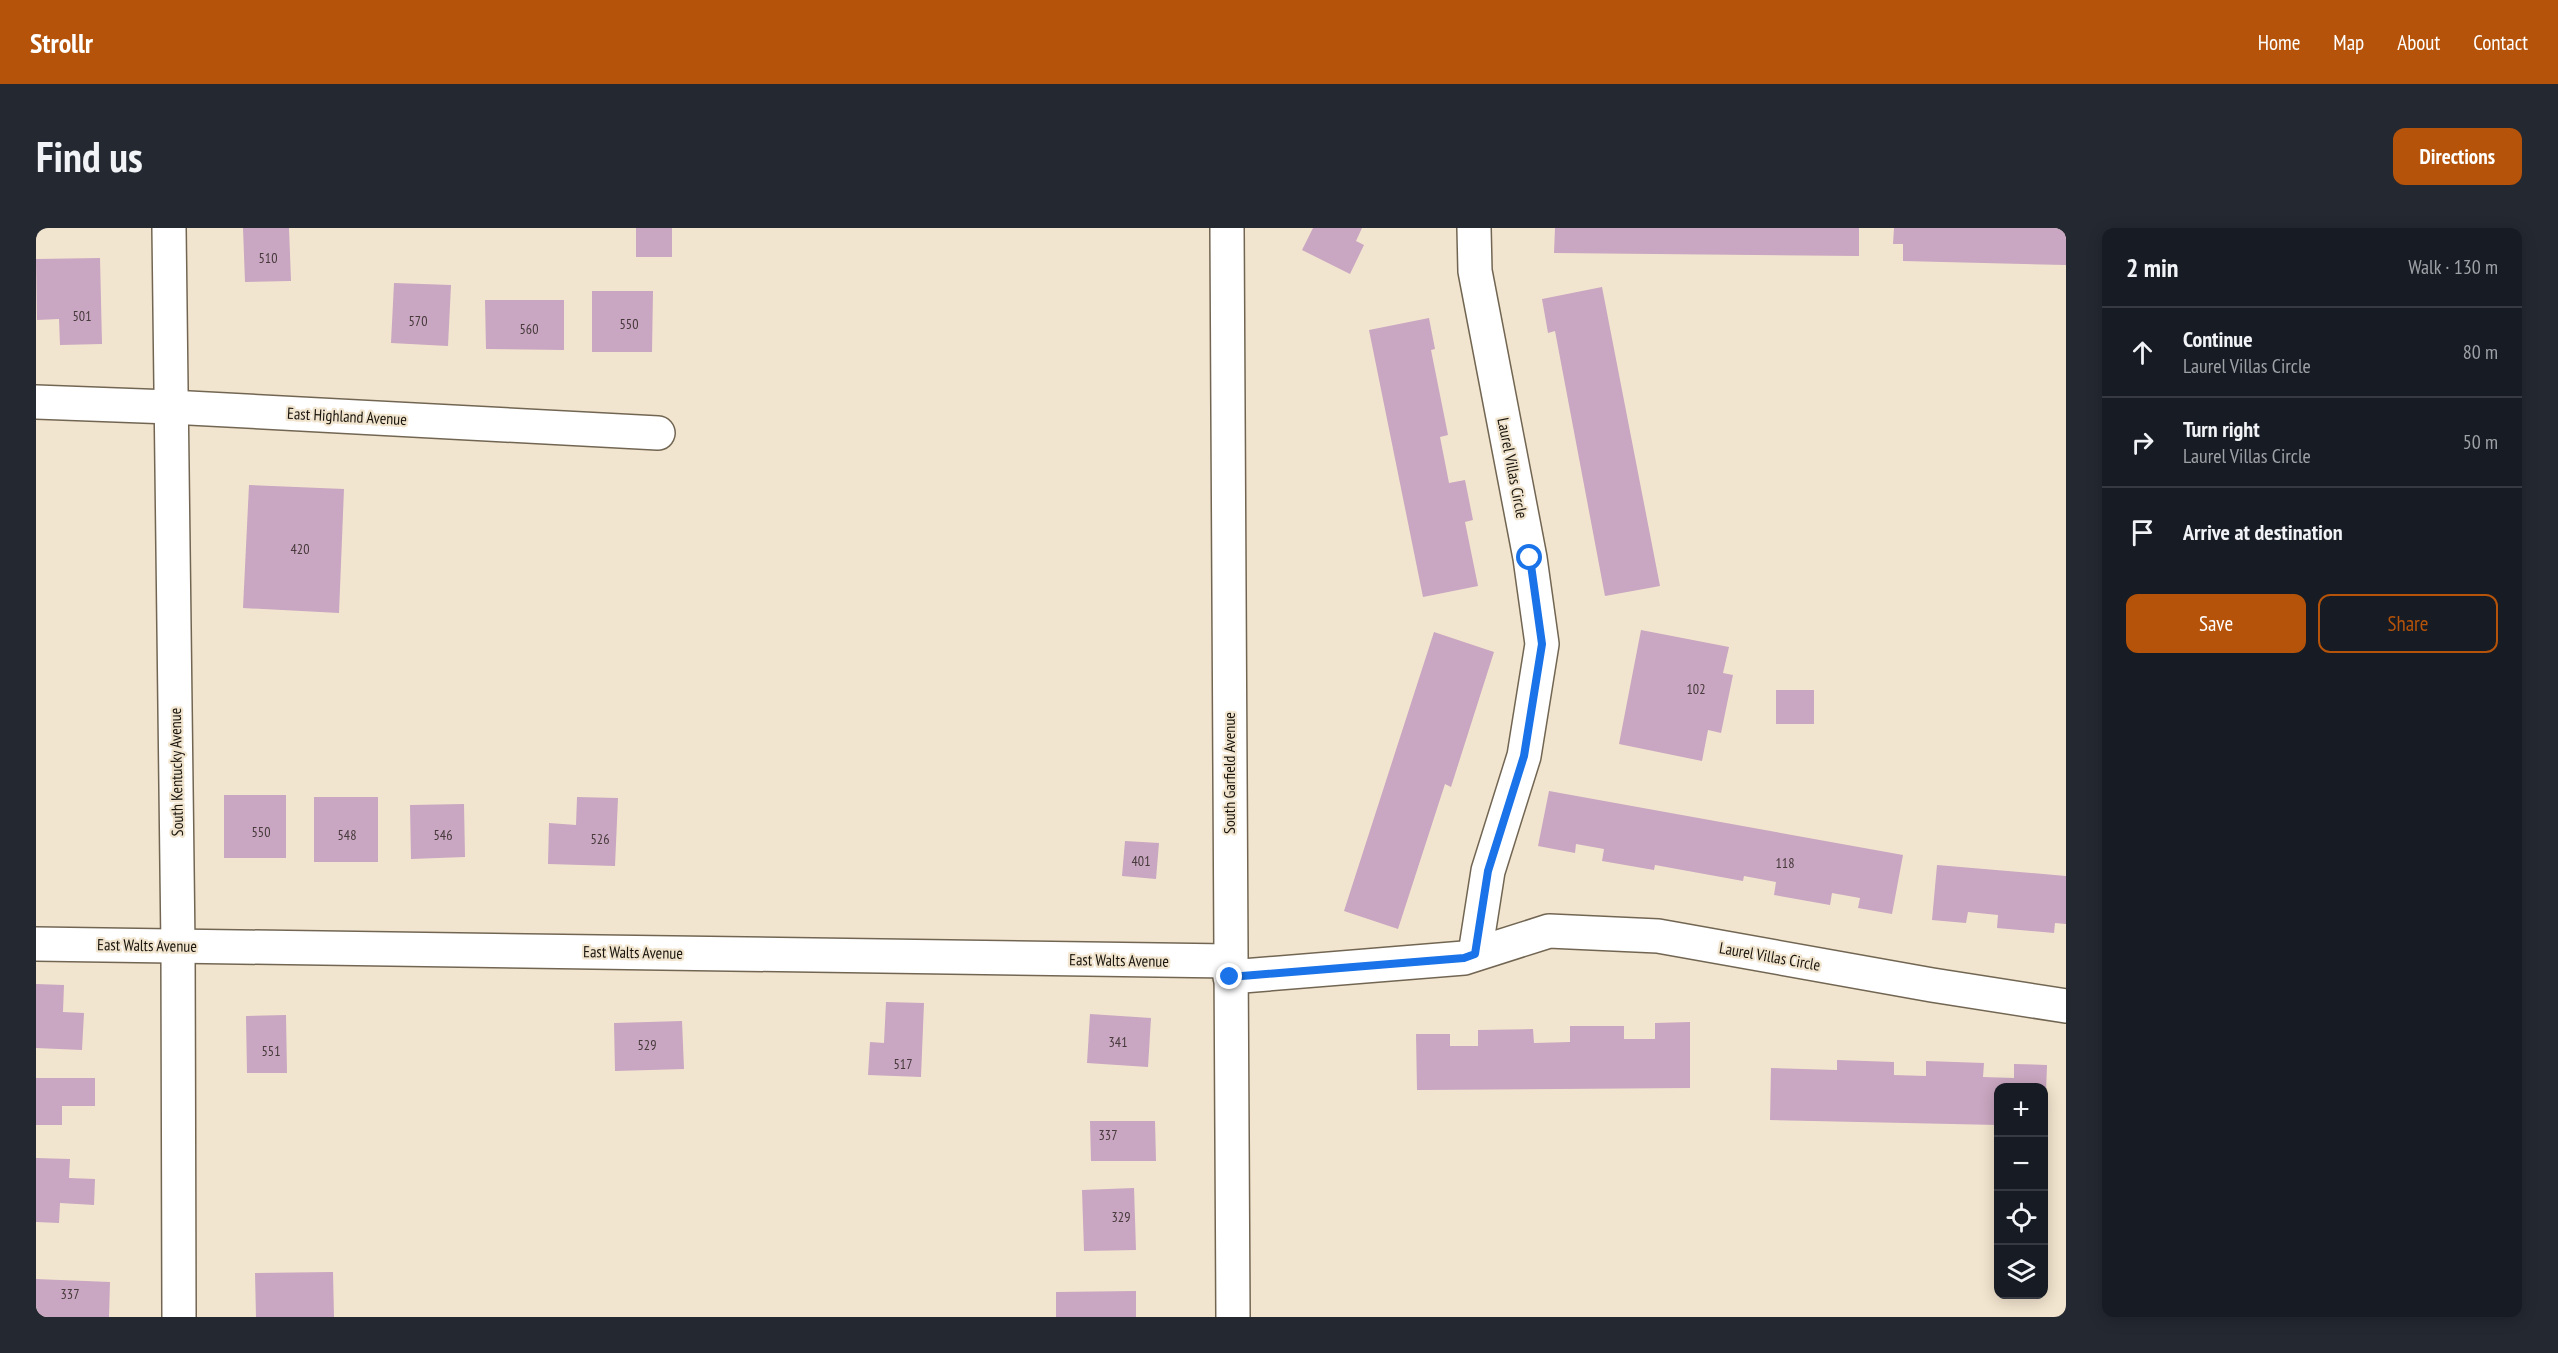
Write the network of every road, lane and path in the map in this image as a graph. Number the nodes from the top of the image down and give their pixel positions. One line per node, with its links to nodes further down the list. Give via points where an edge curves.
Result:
1 (169, 228): 5 (street, South Kentucky Avenue)
2 (1227, 228): 10 (street, South Garfield Avenue)
3 (1474, 228): 9 (street, Laurel Villas Circle, via 1475,271 1530,558 1542,644 1524,756 1488,871)
4 (36, 402): 5 (street, East Highland Avenue)
5 (170, 407): 6 (street, East Highland Avenue); 8 (street, South Kentucky Avenue)
6 (658, 433)
7 (36, 944): 8 (street, East Walts Avenue)
8 (178, 946): 10 (street, East Walts Avenue); 12 (street, South Kentucky Avenue)
9 (1475, 954): 10 (street, Laurel Villas Circle, via 1464,958); 11 (street, Laurel Villas Circle, via 1549,931 1658,936)
10 (1230, 969): 13 (street, South Garfield Avenue)
11 (2066, 1006)
12 (179, 1317)
13 (1233, 1317)

